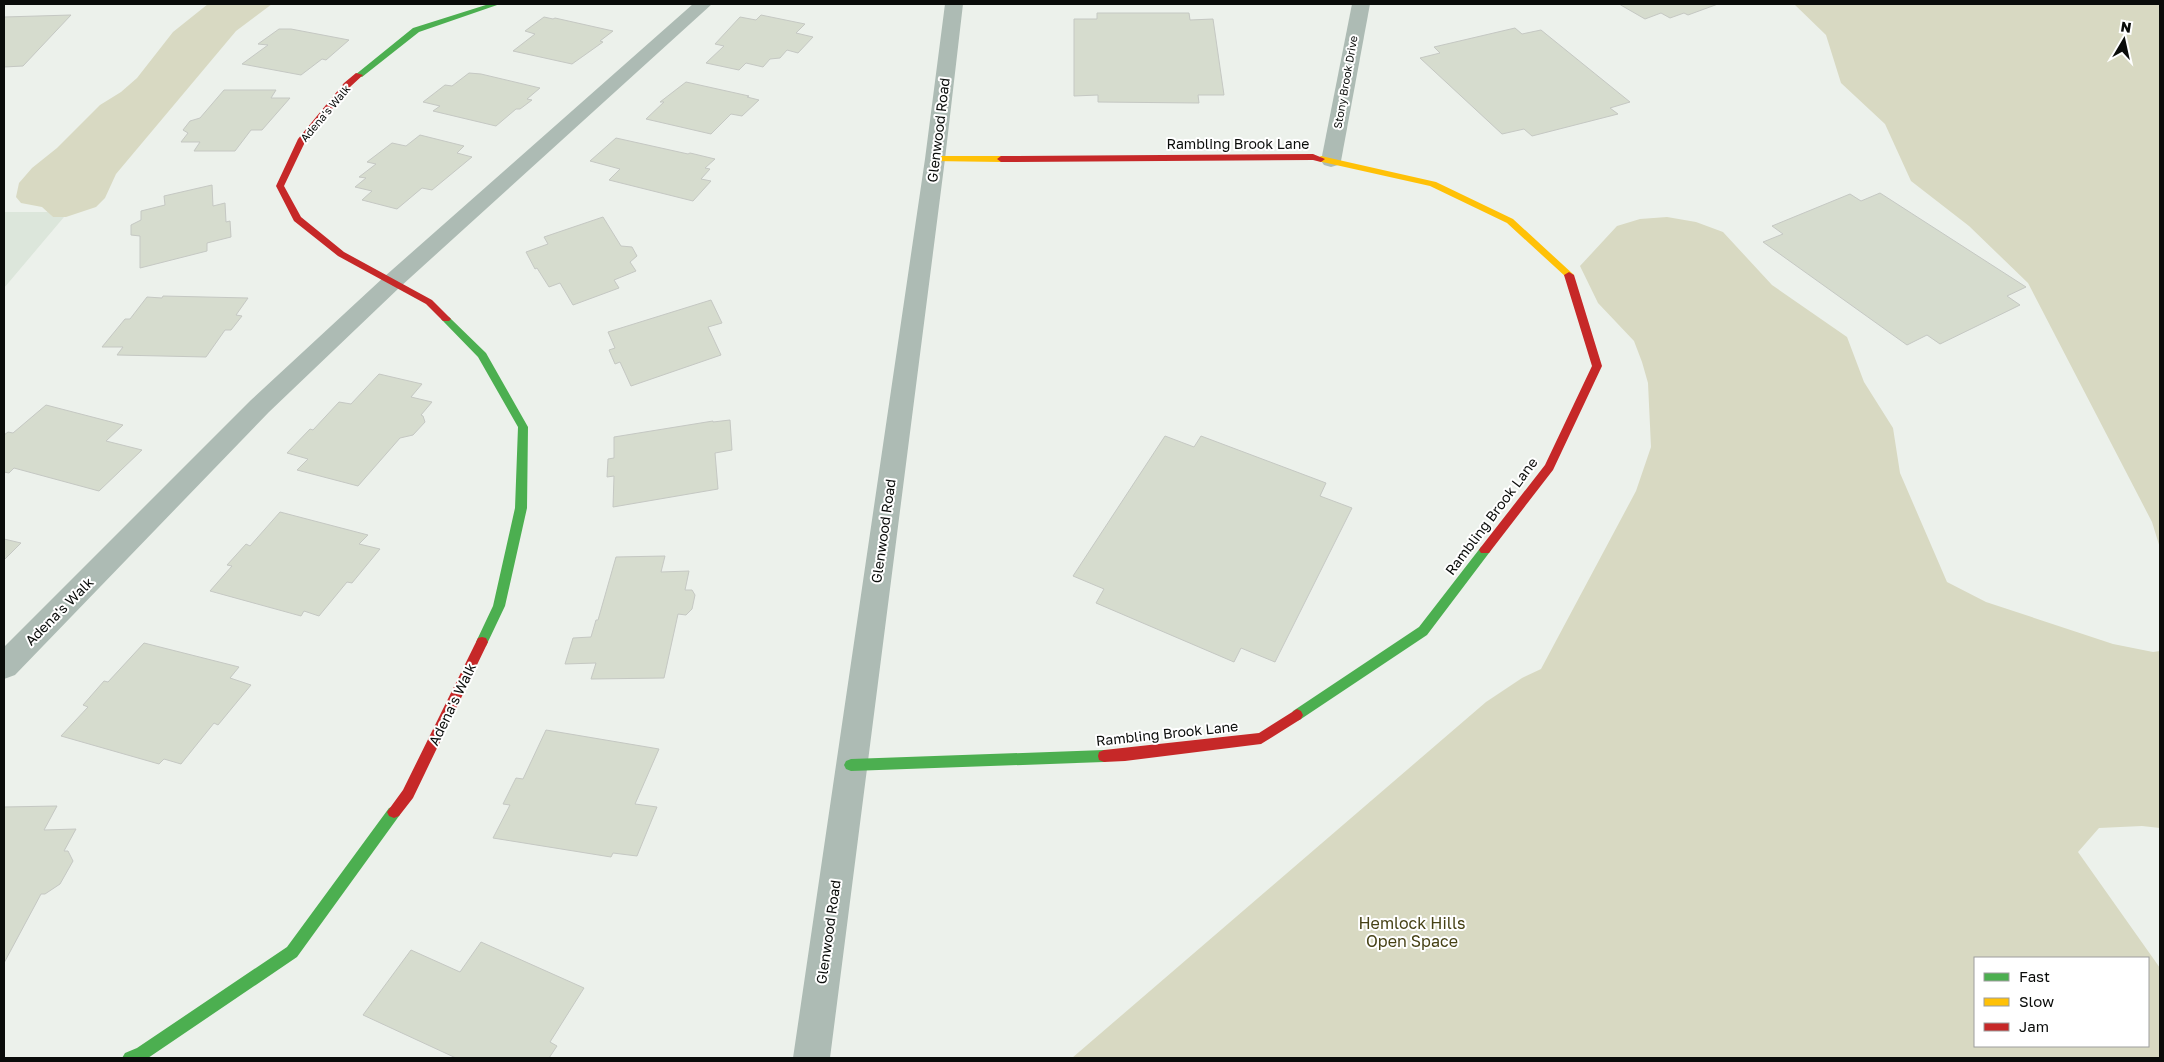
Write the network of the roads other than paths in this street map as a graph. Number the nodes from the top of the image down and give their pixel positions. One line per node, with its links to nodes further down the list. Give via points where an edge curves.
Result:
1 (496, 4): 7 (street, Adena's Walk, via 416,30 347,85 301,141 280,186 297,219 341,254)
2 (703, 4): 7 (street, Adena's Walk)
3 (954, 4): 5 (street, Glenwood Road)
4 (1361, 4): 6 (street, Stony Brook Drive)
5 (935, 159): 6 (street, Rambling Brook Lane, via 1312,157); 9 (street, Glenwood Road)
6 (1331, 161): 9 (street, Rambling Brook Lane, via 1432,184 1510,221 1569,274 1597,366 1549,467 1423,631 1261,738 1125,755)
7 (392, 282): 8 (street, Adena's Walk, via 260,406); 10 (street, Adena's Walk, via 429,302 482,355 523,427 521,508 499,606 408,794 292,952 141,1054)
8 (4, 666)
9 (851, 765): 11 (street, Glenwood Road)
10 (130, 1058)
11 (810, 1058)

